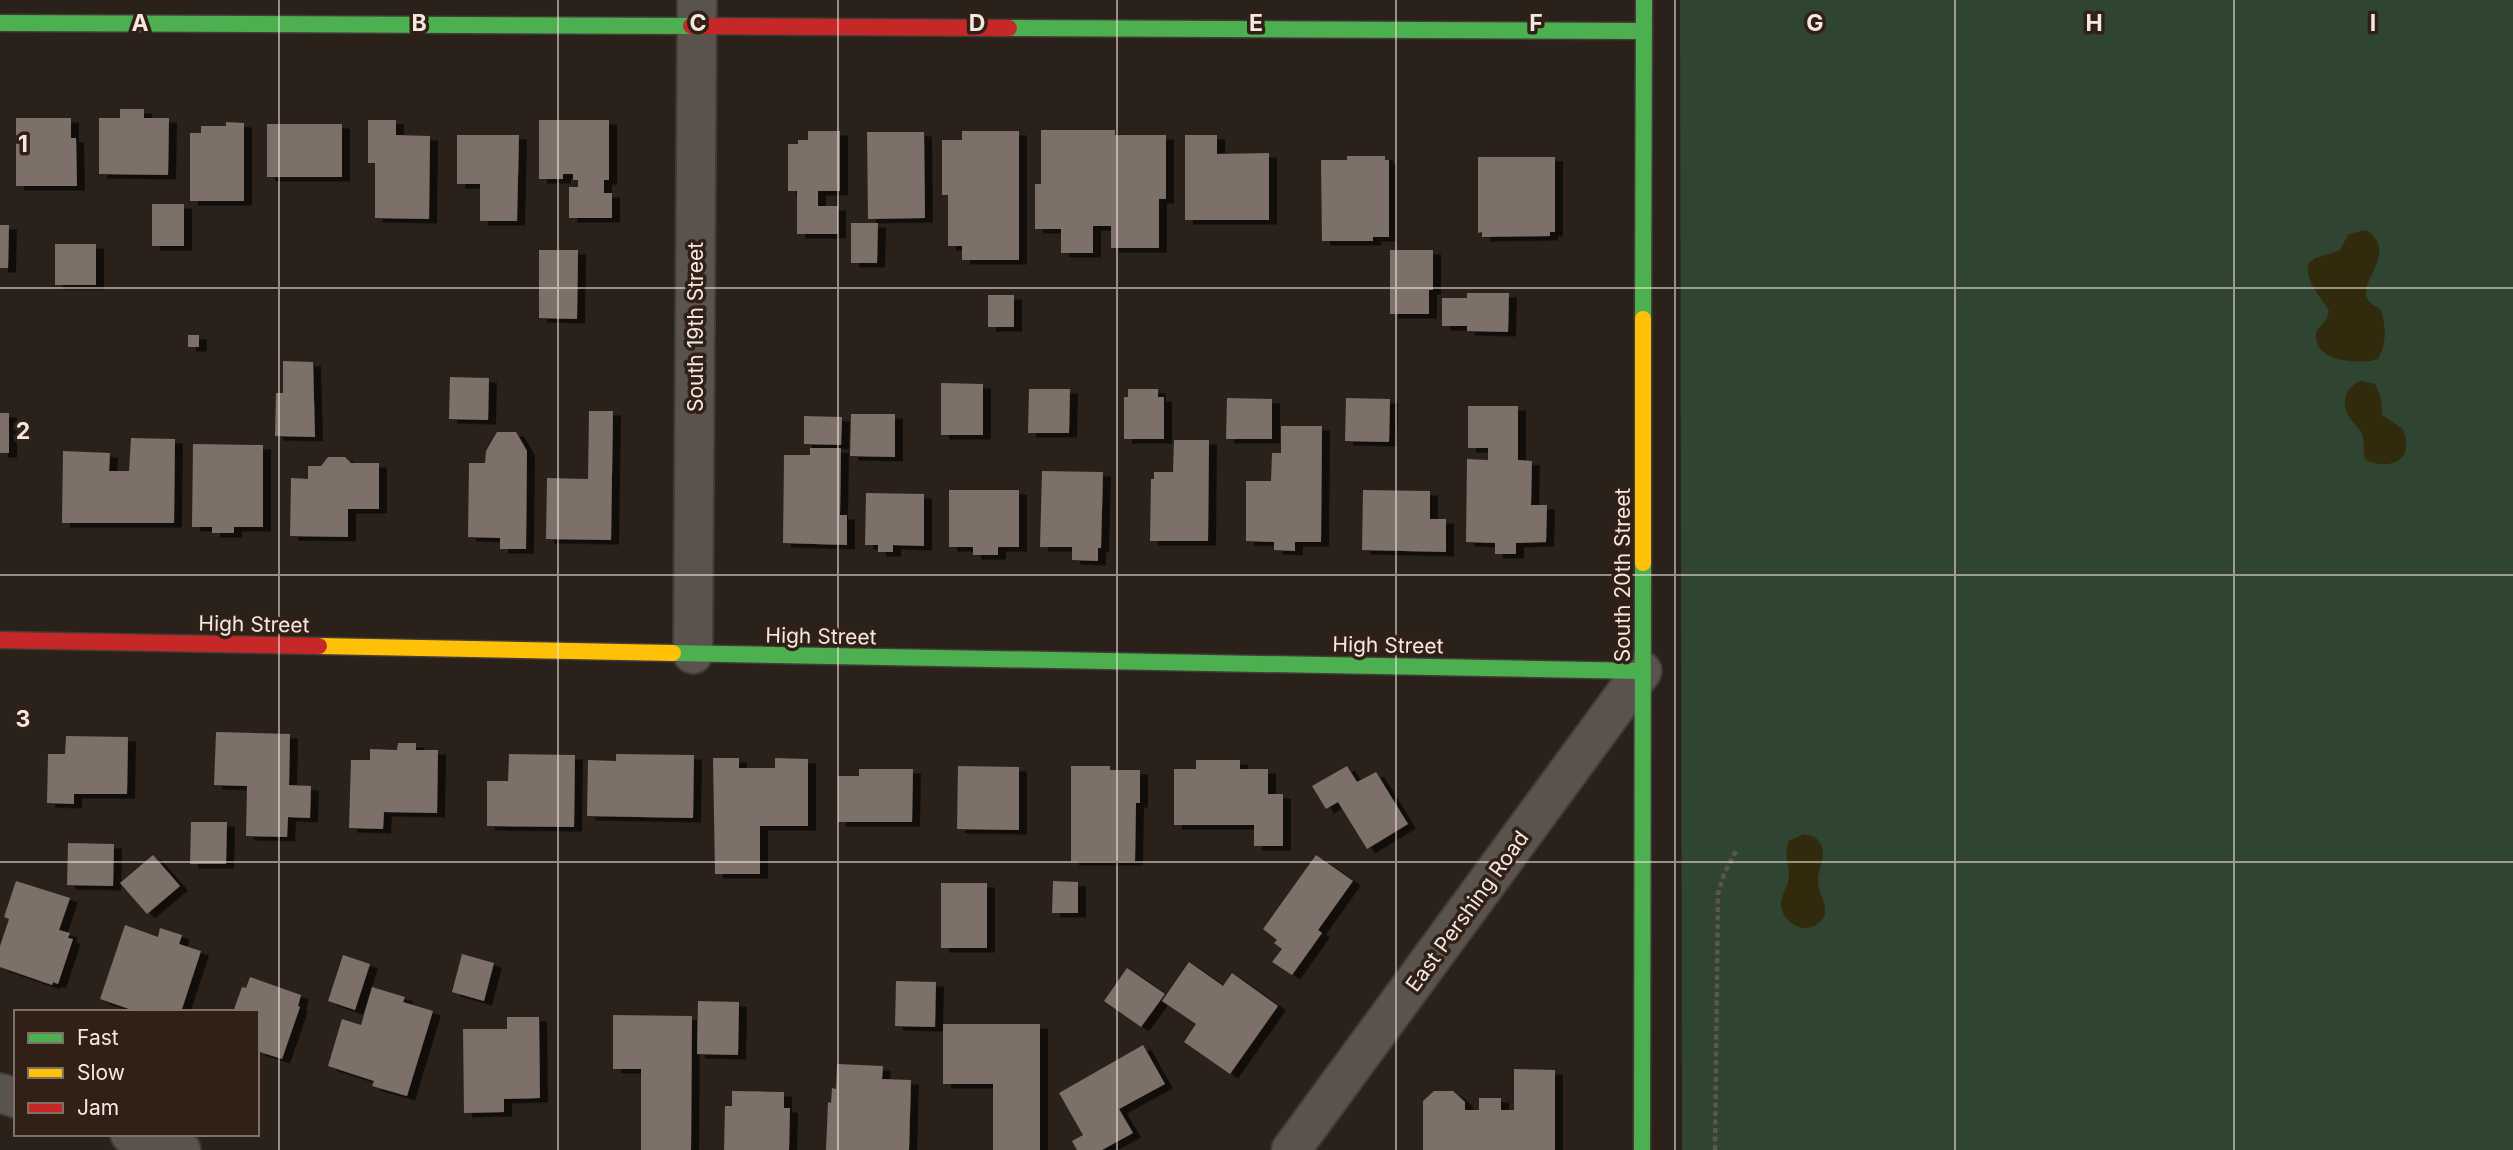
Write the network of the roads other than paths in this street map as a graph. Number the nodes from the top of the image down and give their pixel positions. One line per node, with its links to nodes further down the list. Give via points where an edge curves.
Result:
1 (1644, 0): 4 (street, South 20th Street)
2 (697, 13): 3 (street); 4 (street); 6 (street, South 19th Street)
3 (0, 23)
4 (1644, 31): 7 (street, South 20th Street)
5 (0, 640): 6 (street, High Street)
6 (693, 653): 7 (street, High Street)
7 (1642, 671): 10 (street, East Pershing Road); 11 (street, South 20th Street)
8 (136, 1136): 9 (street)
9 (181, 1150)
10 (1291, 1150)
11 (1642, 1150)

